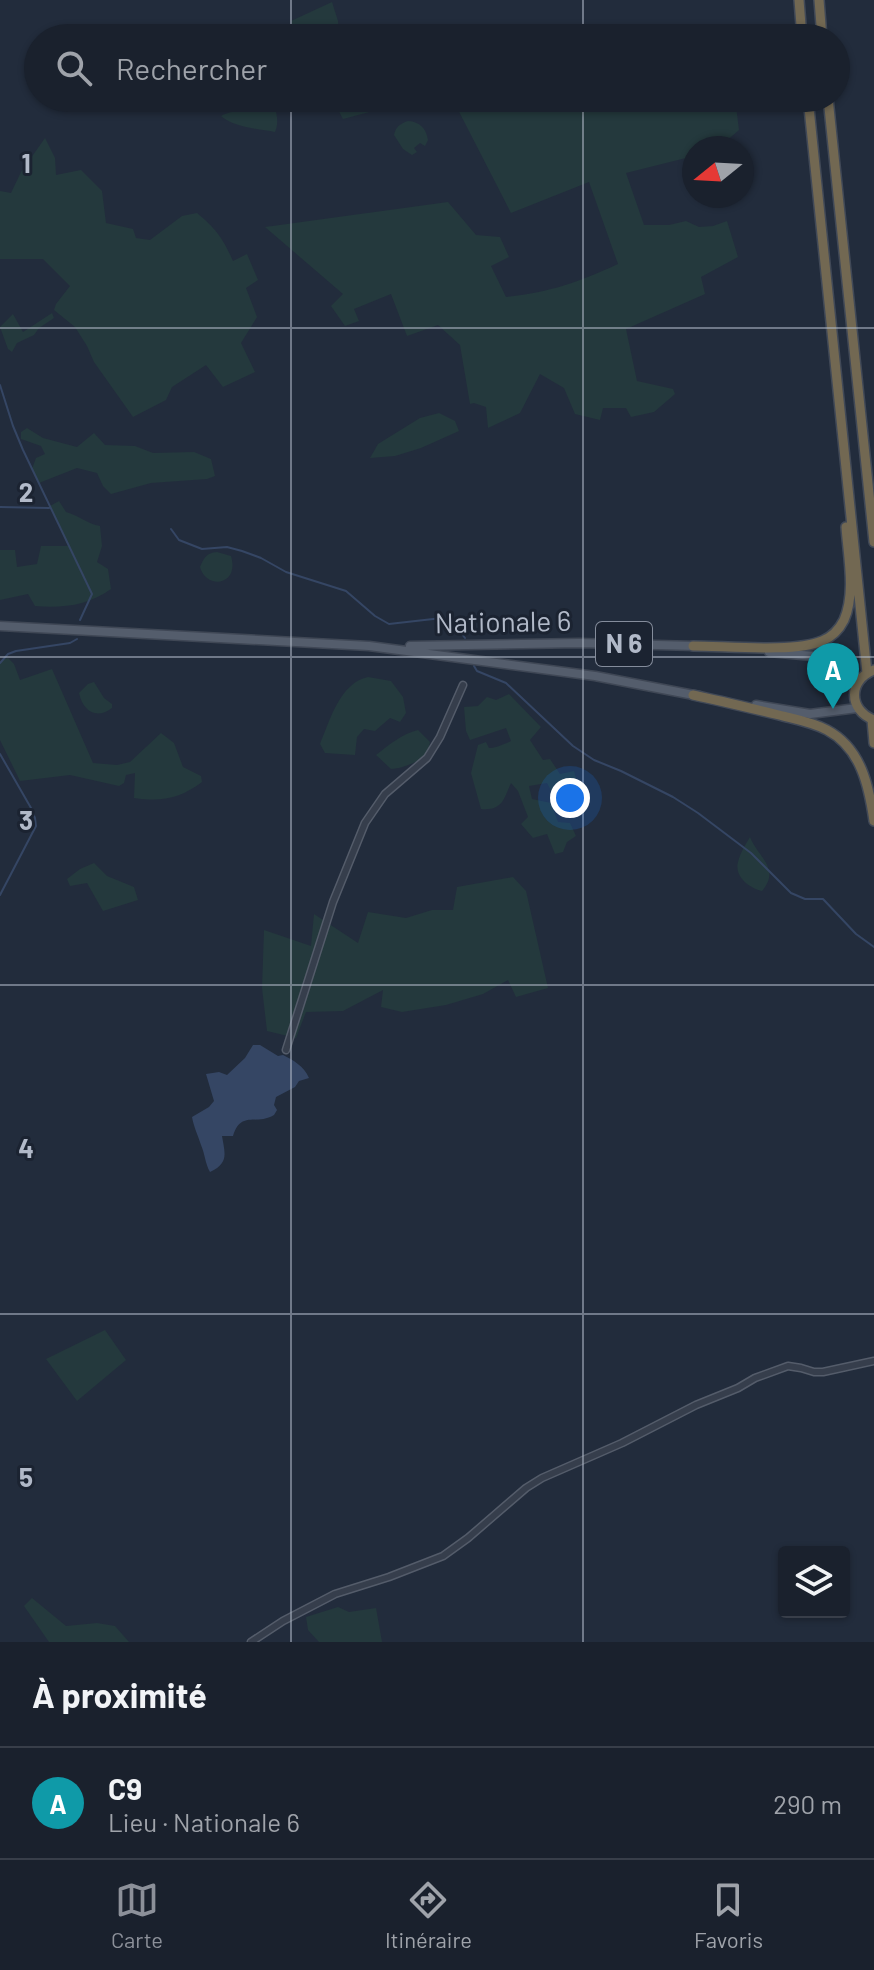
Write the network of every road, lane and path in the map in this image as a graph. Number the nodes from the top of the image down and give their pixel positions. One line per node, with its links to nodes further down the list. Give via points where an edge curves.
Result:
1 (799, 0): 3 (highway)
2 (819, 0): 4 (highway)
3 (801, 24)
4 (821, 24)
5 (809, 112): 8 (highway)
6 (829, 112): 7 (highway)
7 (859, 390): 9 (highway); 10 (highway)
8 (839, 392): 12 (highway, via 850,578 845,619 836,633 809,645); 14 (highway)
9 (874, 488)
10 (874, 542)
11 (0, 626): 13 (main road, Nationale 6 / N 6)
12 (693, 646): 13 (main road, Nationale 6 / N 6); 14 (main road, Nationale 6 / N 6, via 813,656)
13 (381, 647): 16 (main road, Nationale 6 / N 6)
14 (867, 674): 17 (highway, via 854,693)
15 (463, 685): 21 (street, via 427,758 385,794 365,823 333,902)
16 (693, 695): 17 (main road, Nationale 6 / N 6, via 810,714); 20 (highway, via 827,730 861,767)
17 (857, 708): 18 (highway)
18 (873, 720): 19 (highway)
19 (874, 743)
20 (874, 821)
21 (286, 1050)
22 (874, 1361): 23 (street, via 823,1372 788,1366 755,1378 542,1478 443,1556 335,1594)
23 (251, 1642)

